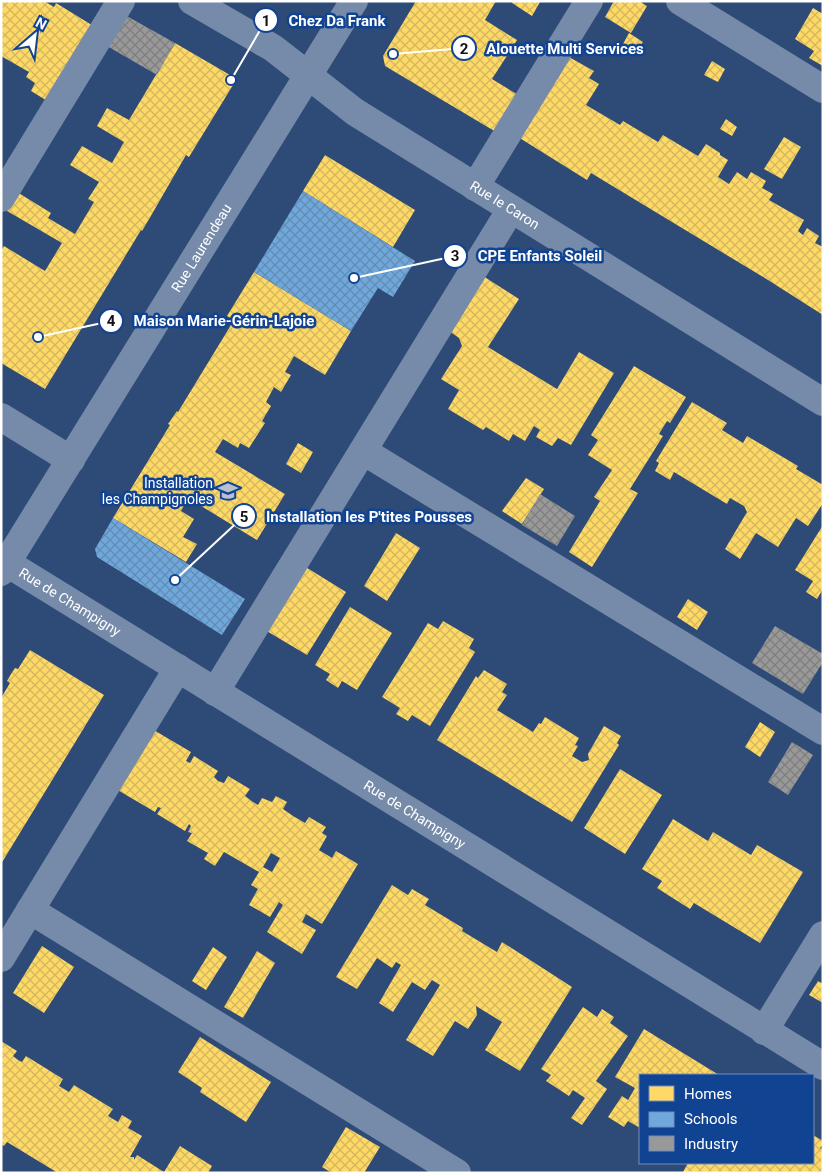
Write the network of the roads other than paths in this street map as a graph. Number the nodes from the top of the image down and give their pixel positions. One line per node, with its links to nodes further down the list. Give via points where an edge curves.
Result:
1 (121, 1): 9 (street)
2 (192, 1): 6 (street, Rue le Caron, via 273,48)
3 (354, 1): 6 (street, Rue Laurendeau)
4 (589, 1): 8 (street)
5 (680, 1): 7 (street)
6 (308, 75): 8 (street, Rue le Caron, via 355,112); 14 (street, Rue Laurendeau)
7 (823, 89)
8 (475, 187): 10 (street, Rue le Caron)
9 (3, 190)
10 (511, 209): 11 (street, Rue le Caron); 13 (street)
11 (823, 402)
12 (1, 417): 14 (street)
13 (363, 451): 17 (street); 18 (street)
14 (70, 460): 15 (street, Rue Laurendeau)
15 (4, 568): 16 (street, Rue de Champigny)
16 (178, 668): 17 (street, Rue de Champigny); 19 (street)
17 (215, 692): 22 (street, Rue de Champigny)
18 (823, 731)
19 (30, 910): 21 (street); 24 (street)
20 (823, 935): 22 (street)
21 (1, 958)
22 (764, 1031): 23 (street, Rue de Champigny)
23 (823, 1066)
24 (457, 1173)

